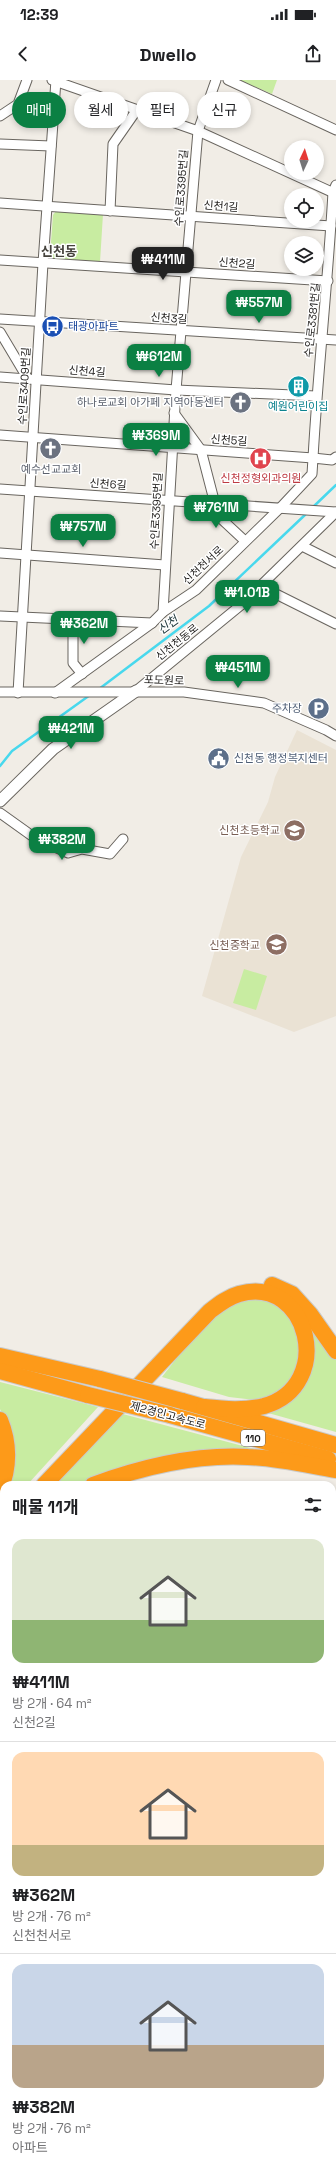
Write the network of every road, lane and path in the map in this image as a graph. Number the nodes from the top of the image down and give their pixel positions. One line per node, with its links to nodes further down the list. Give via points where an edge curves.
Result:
1 (216, 80): 9 (street, 수인로3395번길)
2 (228, 80): 8 (street)
3 (25, 81): 6 (street, via 18,104)
4 (54, 81): 5 (street); 11 (street, 수인로3409번길)
5 (136, 111): 15 (street, via 113,144)
6 (0, 116)
7 (189, 128): 9 (street)
8 (336, 130)
9 (198, 131): 12 (street); 16 (street, 수인로3395번길)
10 (0, 144): 11 (street)
11 (51, 146): 14 (street, 수인로3409번길)
12 (335, 190): 17 (street, 수인로3381번길)
13 (0, 203): 14 (street, 신천1길)
14 (46, 206): 15 (street, 신천1길); 19 (street, 수인로3409번길)
15 (110, 210): 16 (street, 신천1길)
16 (192, 216): 17 (street, 신천1길); 20 (street, 수인로3395번길)
17 (331, 226): 21 (street, 수인로3381번길)
18 (0, 260): 19 (street, 신천2길)
19 (43, 263): 20 (street, 신천2길); 23 (street, 수인로3409번길)
20 (187, 272): 21 (street, 신천2길); 24 (street, 수인로3395번길)
21 (328, 281): 26 (street, 수인로3381번길)
22 (0, 318): 23 (street, 신천3길)
23 (39, 322): 24 (street, 신천3길); 29 (street, 수인로3409번길)
24 (181, 330): 26 (street, 신천3길); 30 (street, 수인로3395번길)
25 (0, 332): 29 (street)
26 (322, 339): 27 (street, 신천3길); 31 (street, 수인로3381번길)
27 (336, 340)
28 (0, 377): 29 (street, 신천4길)
29 (32, 380): 30 (street, 신천4길); 34 (street, 수인로3409번길)
30 (176, 390): 31 (street, 신천4길); 32 (street, 수인로3395번길)
31 (316, 396): 38 (street, 수인로3381번길)
32 (174, 413): 35 (street, 수인로3395번길); 36 (street)
33 (0, 435): 34 (street, 신천5길)
34 (33, 438): 35 (street, 신천5길); 40 (street, 수인로3409번길)
35 (172, 448): 36 (street, 신천5길); 41 (street, 수인로3395번길)
36 (202, 450): 38 (street, 신천5길); 42 (street)
37 (336, 456): 38 (street, via 332,460)
38 (313, 458): 43 (street, 신천천서로, via 312,474)
39 (0, 489): 40 (street, 신천6길)
40 (30, 491): 41 (street, 신천6길); 48 (street, 수인로3409번길)
41 (168, 500): 42 (street, 신천6길); 50 (street, 수인로3395번길)
42 (215, 504): 43 (street, 신천6길); 45 (street, via 215,513)
43 (282, 507): 44 (street, 신천6길); 45 (street, 신천천서로)
44 (336, 512): 46 (street, 신천천동로)
45 (245, 541): 52 (street, 신천천서로, via 196,590)
46 (302, 546): 49 (street); 51 (street, 신천천동로)
47 (0, 553): 48 (street)
48 (26, 555): 50 (street); 54 (street, 수인로3409번길)
49 (336, 563)
50 (165, 565): 52 (street, 수인로3395번길)
51 (260, 586): 57 (street); 59 (street, 신천천동로, via 241,605)
52 (163, 612): 56 (street, 신천천서로)
53 (0, 616): 54 (street)
54 (22, 618): 55 (street); 61 (street, 수인로3409번길)
55 (73, 620): 56 (street); 58 (street, via 74,663)
56 (152, 623): 58 (street)
57 (336, 624)
58 (82, 674): 62 (street)
59 (132, 691): 62 (street, 포도원로); 63 (street, 포도원로, via 184,692 264,703); 64 (street, via 52,749)
60 (0, 692): 61 (street)
61 (18, 693): 62 (street)
62 (58, 693)
63 (336, 736)
64 (0, 801)
65 (0, 813): 66 (street, via 35,838 68,853 82,849 110,854)
66 (124, 839)
67 (336, 1351): 76 (highway, via 310,1314 292,1294 272,1285 258,1283 241,1283 221,1290 204,1303)
68 (0, 1356): 70 (highway, 제2경인고속도로 / 110, bridge)
69 (0, 1371): 73 (highway, 제2경인고속도로 / 110, bridge)
70 (204, 1407): 72 (highway, 제2경인고속도로 / 110); 77 (highway, via 231,1410 266,1406 293,1391 309,1362 310,1342 305,1327 292,1308 267,1294 254,1292 239,1294 215,1307)
71 (0, 1420): 75 (highway, via 7,1457)
72 (336, 1445)
73 (336, 1462)
74 (336, 1470): 78 (highway, via 248,1457 218,1457 152,1466)
75 (3, 1481)
76 (39, 1481)
77 (48, 1481)
78 (105, 1481)

